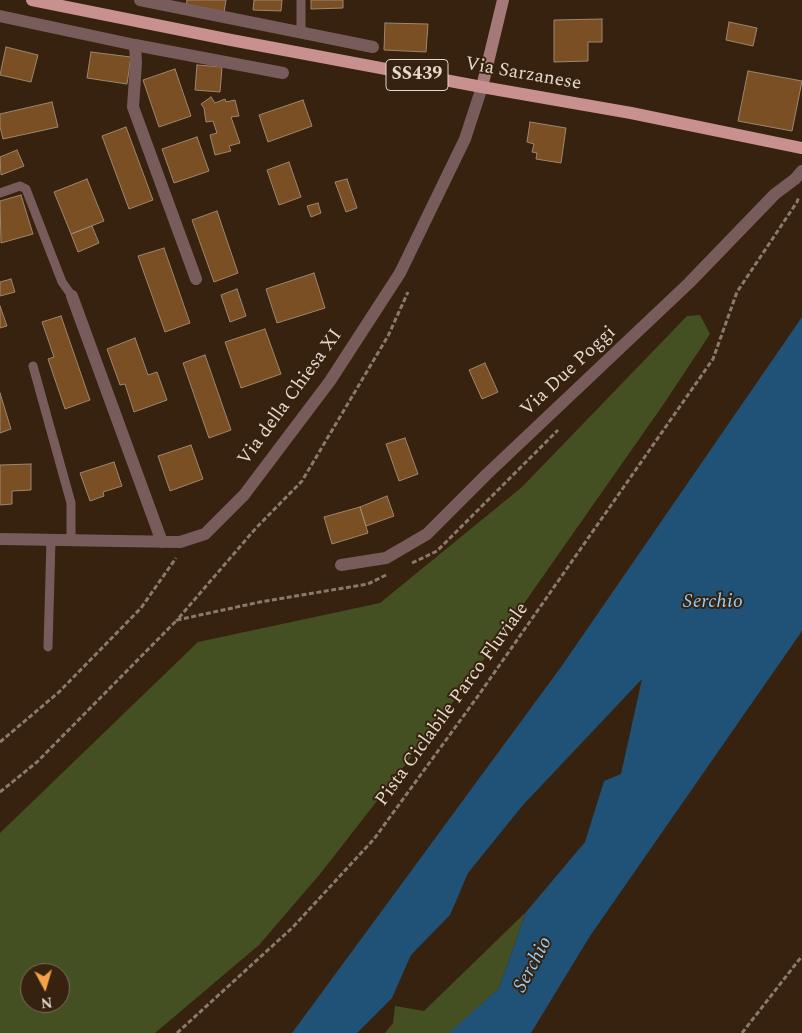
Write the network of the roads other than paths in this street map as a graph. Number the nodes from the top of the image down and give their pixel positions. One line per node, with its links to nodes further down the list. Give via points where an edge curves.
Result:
1 (32, 0): 10 (main road, Via Sarzanese / SS439)
2 (145, 0): 6 (street)
3 (300, 0): 6 (lane)
4 (503, 0): 10 (street)
5 (0, 16): 7 (street)
6 (301, 32): 8 (street)
7 (135, 45): 9 (street); 14 (street, via 134,107)
8 (373, 47)
9 (283, 73)
10 (482, 87): 11 (main road, Via Sarzanese / SS439); 20 (street, Via della Chiesa XI, via 465,139 400,273 335,373 244,495 205,534 180,542)
11 (802, 148)
12 (802, 171): 21 (street, Via Due Poggi, via 427,534 386,558)
13 (0, 192): 15 (lane, via 20,186 26,189 62,282)
14 (196, 279)
15 (72, 296): 20 (street)
16 (33, 366): 19 (lane, via 71,504)
17 (0, 539): 18 (street, Via della Chiesa XI)
18 (51, 540): 19 (street, Via della Chiesa XI); 22 (lane)
19 (71, 540): 20 (street, Via della Chiesa XI)
20 (162, 542)
21 (341, 565)
22 (48, 647)

